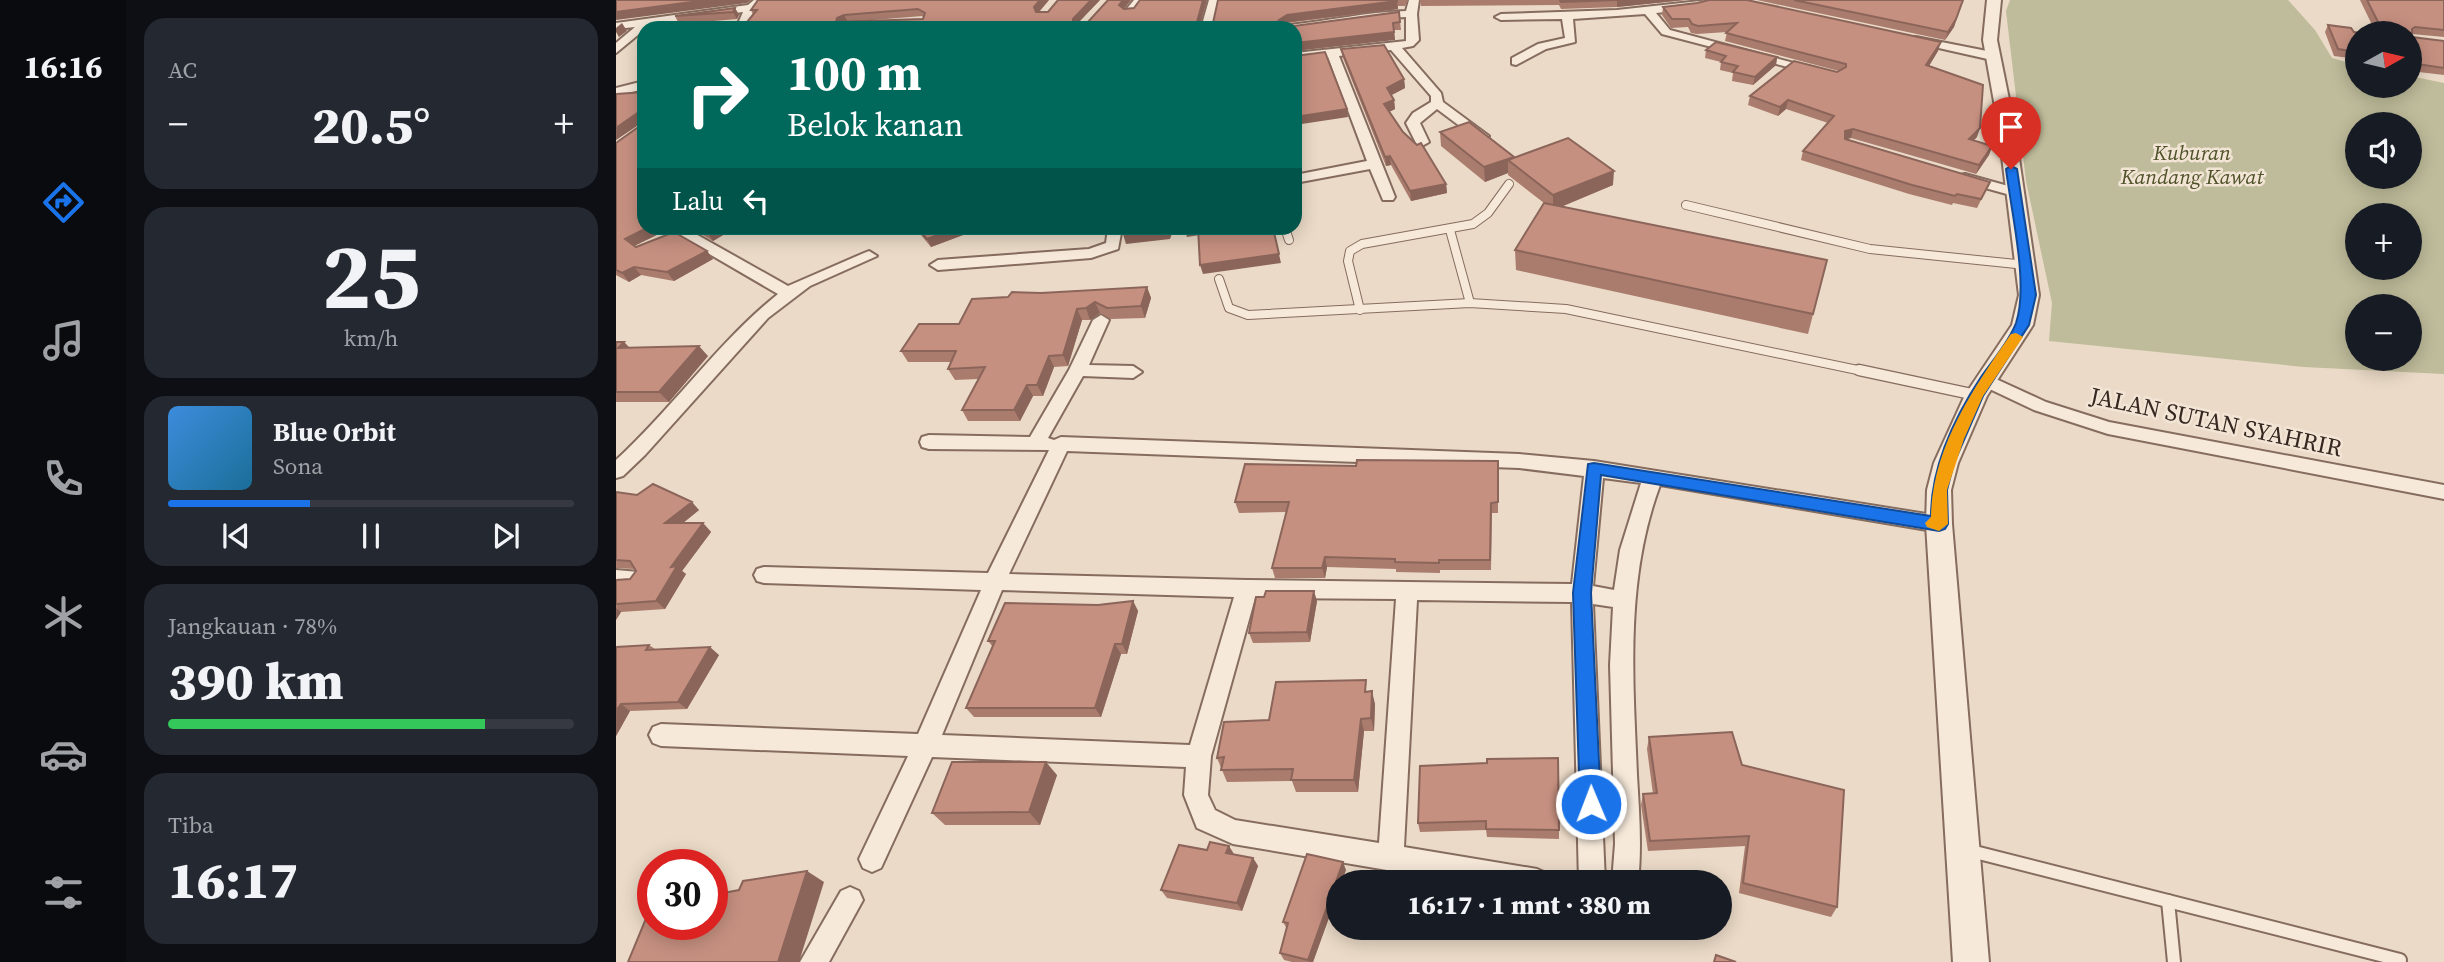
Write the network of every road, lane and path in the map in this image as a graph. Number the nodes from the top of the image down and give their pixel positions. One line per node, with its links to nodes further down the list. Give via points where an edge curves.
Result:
1 (1140, 0): 11 (street)
2 (1214, 0): 14 (street)
3 (1414, 0): 8 (street)
4 (1720, 0): 7 (street)
5 (1994, 0): 24 (street)
6 (756, 4): 12 (street); 13 (street)
7 (1648, 11): 10 (street); 26 (street, via 1667,32)
8 (1410, 14): 17 (street, via 1371,15); 20 (street, via 1413,40)
9 (1501, 17): 10 (street)
10 (1567, 17): 25 (street, via 1571,40 1542,46)
11 (1130, 20)
12 (661, 21)
13 (746, 21)
14 (1209, 21)
15 (637, 25): 16 (street)
16 (616, 26)
17 (1302, 27)
18 (637, 31): 21 (street)
19 (1900, 37): 24 (street)
20 (1395, 47): 22 (street); 31 (street, via 1437,96)
21 (616, 48)
22 (1332, 54): 23 (street); 34 (street)
23 (1302, 56)
24 (1992, 56): 38 (street)
25 (1516, 61)
26 (1787, 64): 27 (street); 28 (street)
27 (1824, 72)
28 (1777, 73)
29 (637, 87): 30 (street)
30 (616, 92)
31 (1437, 103): 32 (street); 33 (street, via 1413,123)
32 (1482, 136)
33 (1422, 142)
34 (1376, 164): 36 (street); 39 (street)
35 (1951, 174): 38 (street)
36 (1302, 178)
37 (1509, 184): 41 (lane, via 1488,213 1473,224)
38 (2014, 192): 48 (street)
39 (1388, 197)
40 (1686, 205): 48 (lane, via 1870,249)
41 (1450, 230): 51 (lane); 52 (lane, via 1362,244 1350,251 1348,261)
42 (683, 235): 50 (street)
43 (1114, 235): 47 (street, via 1113,246 1091,253)
44 (1287, 235): 45 (lane)
45 (1289, 240)
46 (869, 256): 50 (street)
47 (938, 265)
48 (2027, 265): 56 (street, via 2029,295 2022,325)
49 (1219, 279): 52 (lane, via 1226,306 1233,312)
50 (788, 293): 61 (street, via 737,341 652,439)
51 (1470, 303): 52 (lane); 56 (lane, via 1566,309)
52 (1360, 310)
53 (1101, 320): 54 (street)
54 (1078, 370): 55 (street); 58 (street)
55 (1133, 372)
56 (1981, 388): 63 (street, JALAN SUTAN SYAHRIR, via 2108,428); 64 (street, via 1946,463 1939,490)
57 (929, 442): 58 (street)
58 (1036, 443): 59 (street)
59 (1061, 444): 60 (street, via 1519,461); 66 (street)
60 (1594, 468): 62 (street); 69 (street)
61 (616, 471)
62 (1653, 477): 64 (street); 70 (street, via 1639,509)
63 (2444, 492)
64 (1939, 524): 74 (street)
65 (764, 575): 66 (street)
66 (995, 581): 67 (street); 72 (street)
67 (1247, 589): 68 (street); 73 (street)
68 (1407, 589): 69 (street); 75 (street)
69 (1582, 593): 70 (street); 78 (street)
70 (1624, 600): 79 (street)
71 (661, 735): 72 (street)
72 (925, 746): 73 (street); 76 (street)
73 (1199, 756): 75 (street, via 1196,795 1206,818 1233,832)
74 (1963, 849): 81 (lane); 84 (street)
75 (1391, 858): 77 (street)
76 (872, 859)
77 (1464, 870)
78 (1592, 870)
79 (1625, 870)
80 (850, 900): 83 (street)
81 (2168, 901): 82 (lane); 85 (lane)
82 (2400, 960)
83 (814, 962)
84 (1971, 962)
85 (2174, 962)

